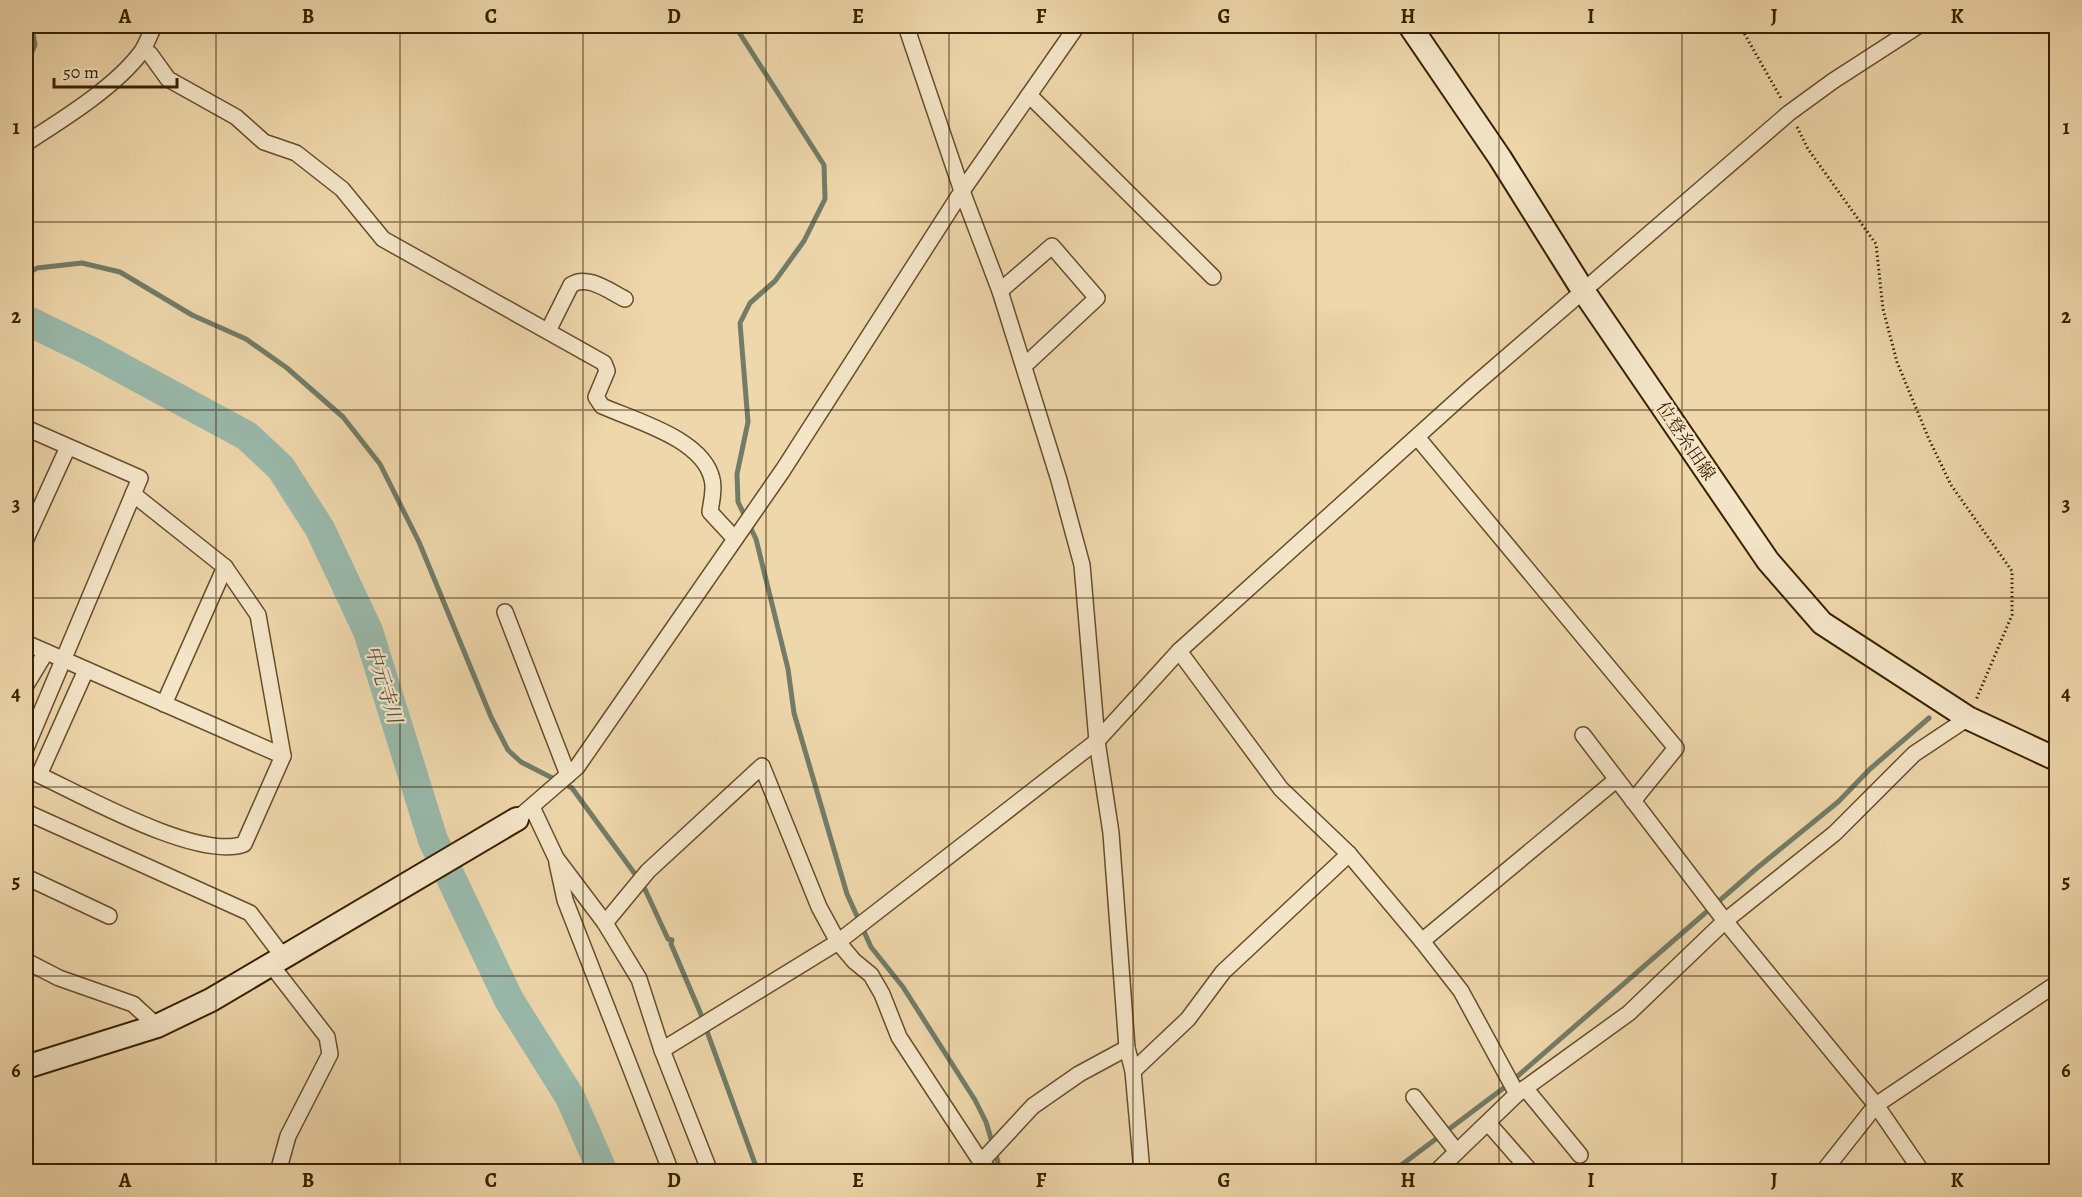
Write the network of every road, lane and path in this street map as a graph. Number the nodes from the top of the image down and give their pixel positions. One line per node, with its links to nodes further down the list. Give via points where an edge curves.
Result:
1 (154, 26): 10 (street, via 143,50 125,70 65,118)
2 (906, 26): 11 (street)
3 (1077, 26): 8 (street)
4 (1410, 26): 14 (main road, 位登糸田線, via 1500,158)
5 (1740, 26): 9 (path)
6 (1918, 26): 9 (street)
7 (150, 54): 16 (street, via 168,78 236,117 264,142 296,153 342,189 383,239)
8 (1029, 95): 11 (street); 12 (street)
9 (1789, 113): 14 (street); 33 (path, via 1808,148 1876,244 1883,309 1897,362 1928,437 1951,485 2012,571 2012,615)
10 (26, 143)
11 (962, 191): 13 (street); 23 (street)
12 (1213, 277)
13 (1000, 291): 17 (street); 17 (street, via 1052,246 1097,298)
14 (1584, 292): 19 (street); 33 (main road, 位登糸田線, via 1768,561 1822,623)
15 (625, 299): 16 (street, via 578,280 571,285)
16 (548, 331): 23 (street, via 604,363 607,372 596,397 603,406 683,441 704,461 713,480 710,512)
17 (1024, 366): 35 (street, via 1082,565)
18 (26, 428): 20 (street)
19 (1417, 437): 27 (street); 41 (street, via 1676,748)
20 (68, 447): 21 (street, via 140,478); 22 (street)
21 (133, 494): 24 (street); 29 (street)
22 (26, 539)
23 (735, 539): 39 (street)
24 (225, 567): 32 (street); 37 (street, via 258,615)
25 (505, 612): 39 (street)
26 (26, 642): 28 (street)
27 (1179, 651): 35 (street); 44 (street, via 1281,789)
28 (46, 652): 29 (street); 31 (street)
29 (64, 660): 30 (street); 36 (street)
30 (86, 670): 32 (street); 37 (street, via 39,775 176,838 234,848 244,844)
31 (26, 686)
32 (164, 704): 37 (street)
33 (1968, 718): 38 (main road, 位登糸田線); 48 (street, via 1914,754 1835,832)
34 (1583, 735): 40 (street)
35 (1097, 741): 51 (street); 56 (street, via 1111,833)
36 (26, 748)
37 (283, 756)
38 (2056, 759)
39 (568, 775): 43 (street)
40 (1616, 780): 41 (street); 50 (street)
41 (1633, 801): 48 (street)
42 (26, 812): 53 (street, via 250,913)
43 (525, 813): 45 (street); 53 (main road)
44 (1349, 854): 50 (street); 59 (street, via 1223,972 1188,1019)
45 (556, 858): 49 (street); 68 (street, via 564,900)
46 (26, 877): 47 (street)
47 (109, 916)
48 (1725, 921): 60 (street, via 1629,1013); 62 (street)
49 (604, 923): 51 (street, via 648,871 762,766 819,907); 57 (street, via 639,979)
50 (1422, 941): 60 (street, via 1461,991)
51 (838, 942): 57 (street); 66 (street, via 871,975 898,1037)
52 (26, 961): 55 (street, via 59,978 133,1004)
53 (278, 962): 55 (main road); 67 (street, via 327,1037 330,1054 288,1136)
54 (2056, 984): 62 (street)
55 (157, 1026): 58 (main road)
56 (1127, 1048): 59 (street); 66 (street, via 1079,1074 1033,1106)
57 (662, 1050): 69 (street)
58 (26, 1067)
59 (1132, 1071): 70 (street)
60 (1521, 1091): 63 (street); 65 (street)
61 (1414, 1097): 64 (street)
62 (1876, 1105): 73 (street); 74 (street)
63 (1489, 1124): 64 (street); 72 (street)
64 (1457, 1152): 71 (street)
65 (1580, 1155)
66 (986, 1167)
67 (278, 1172)
68 (671, 1172)
69 (710, 1172)
70 (1142, 1172)
71 (1436, 1172)
72 (1531, 1172)
73 (1823, 1172)
74 (1922, 1172)

